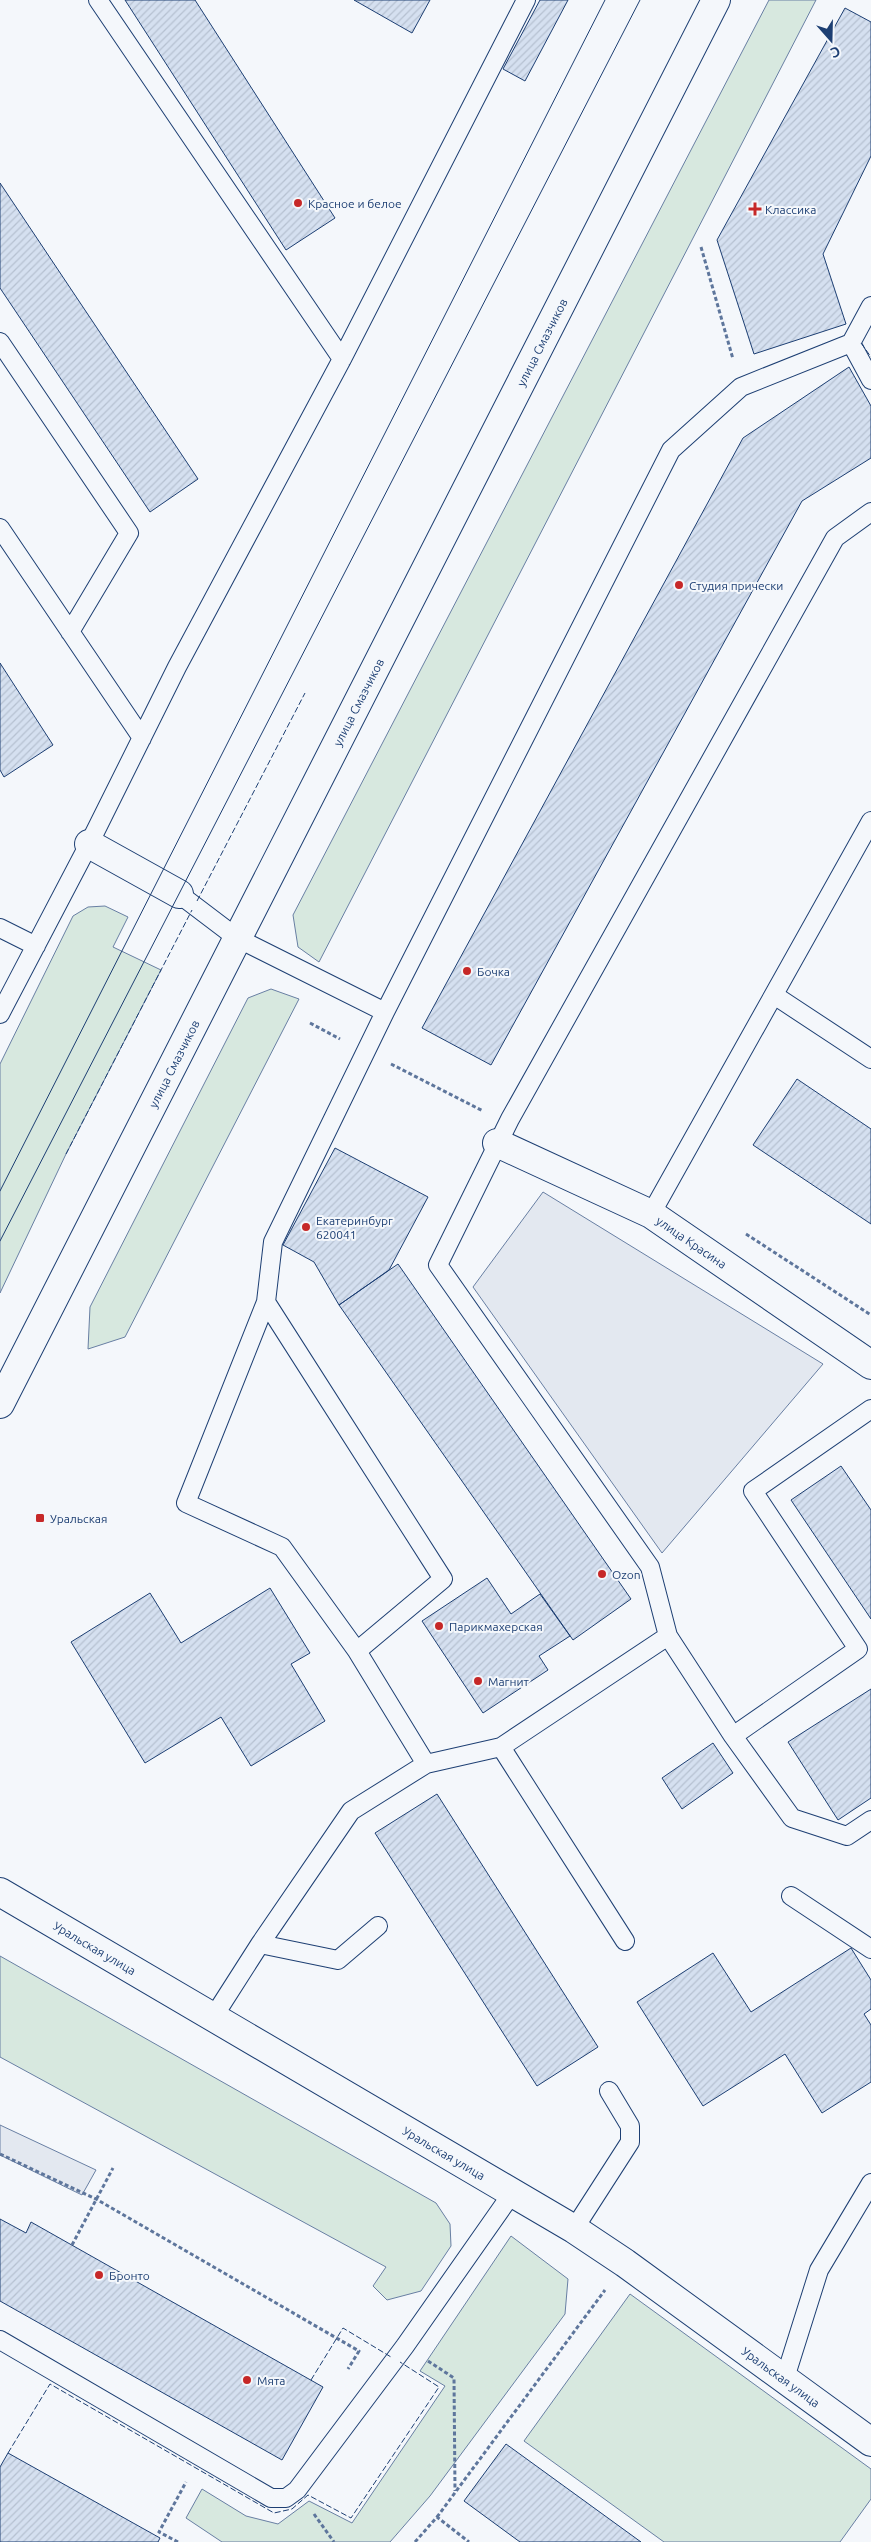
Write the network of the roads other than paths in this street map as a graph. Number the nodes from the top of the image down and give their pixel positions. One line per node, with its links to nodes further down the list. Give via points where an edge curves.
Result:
1 (98, 0): 7 (lane)
2 (526, 0): 7 (lane)
3 (716, 0): 17 (street, улица Смазчиков)
4 (871, 306): 6 (lane)
5 (0, 342): 11 (lane, via 129,533)
6 (851, 342): 8 (lane); 20 (lane, via 742,387 671,450)
7 (342, 359): 12 (lane, via 176,668)
8 (871, 380)
9 (871, 512): 23 (lane, via 835,538)
10 (0, 528): 11 (lane)
11 (70, 632): 12 (lane)
12 (142, 738): 14 (lane)
13 (871, 821): 19 (lane)
14 (89, 844): 15 (street); 18 (lane)
15 (179, 894): 17 (lane)
16 (0, 928): 18 (lane)
17 (237, 938): 20 (lane); 27 (street, улица Смазчиков)
18 (36, 946): 21 (lane)
19 (774, 995): 22 (lane); 24 (lane)
20 (385, 1012): 25 (lane, via 273,1242)
21 (0, 1014)
22 (871, 1059)
23 (497, 1143): 24 (street, улица Красина); 29 (lane, via 438,1265 650,1567)
24 (651, 1214): 26 (street, улица Красина)
25 (266, 1302): 30 (lane, via 444,1578); 30 (lane, via 186,1503 282,1547)
26 (871, 1365)
27 (0, 1404)
28 (871, 1409): 31 (lane, via 753,1491 858,1649)
29 (668, 1636): 31 (lane); 32 (lane)
30 (357, 1651): 33 (lane)
31 (734, 1736): 34 (lane, via 792,1818 847,1836)
32 (502, 1747): 33 (lane); 38 (lane)
33 (426, 1764): 39 (lane, via 351,1811)
34 (871, 1820)
35 (0, 1892): 41 (street, Уральская улица)
36 (791, 1896): 40 (lane)
37 (378, 1926): 39 (lane, via 338,1960)
38 (625, 1941)
39 (260, 1944): 41 (lane)
40 (871, 1949)
41 (214, 2016): 44 (street, Уральская улица)
42 (609, 2091): 45 (lane, via 630,2126 630,2142)
43 (871, 2183): 47 (lane, via 819,2270)
44 (513, 2192): 45 (street, Уральская улица); 46 (lane, via 405,2346 297,2490 286,2498 271,2498)
45 (574, 2228): 47 (street, Уральская улица)
46 (0, 2340)
47 (784, 2378): 48 (street, Уральская улица)
48 (871, 2442)

